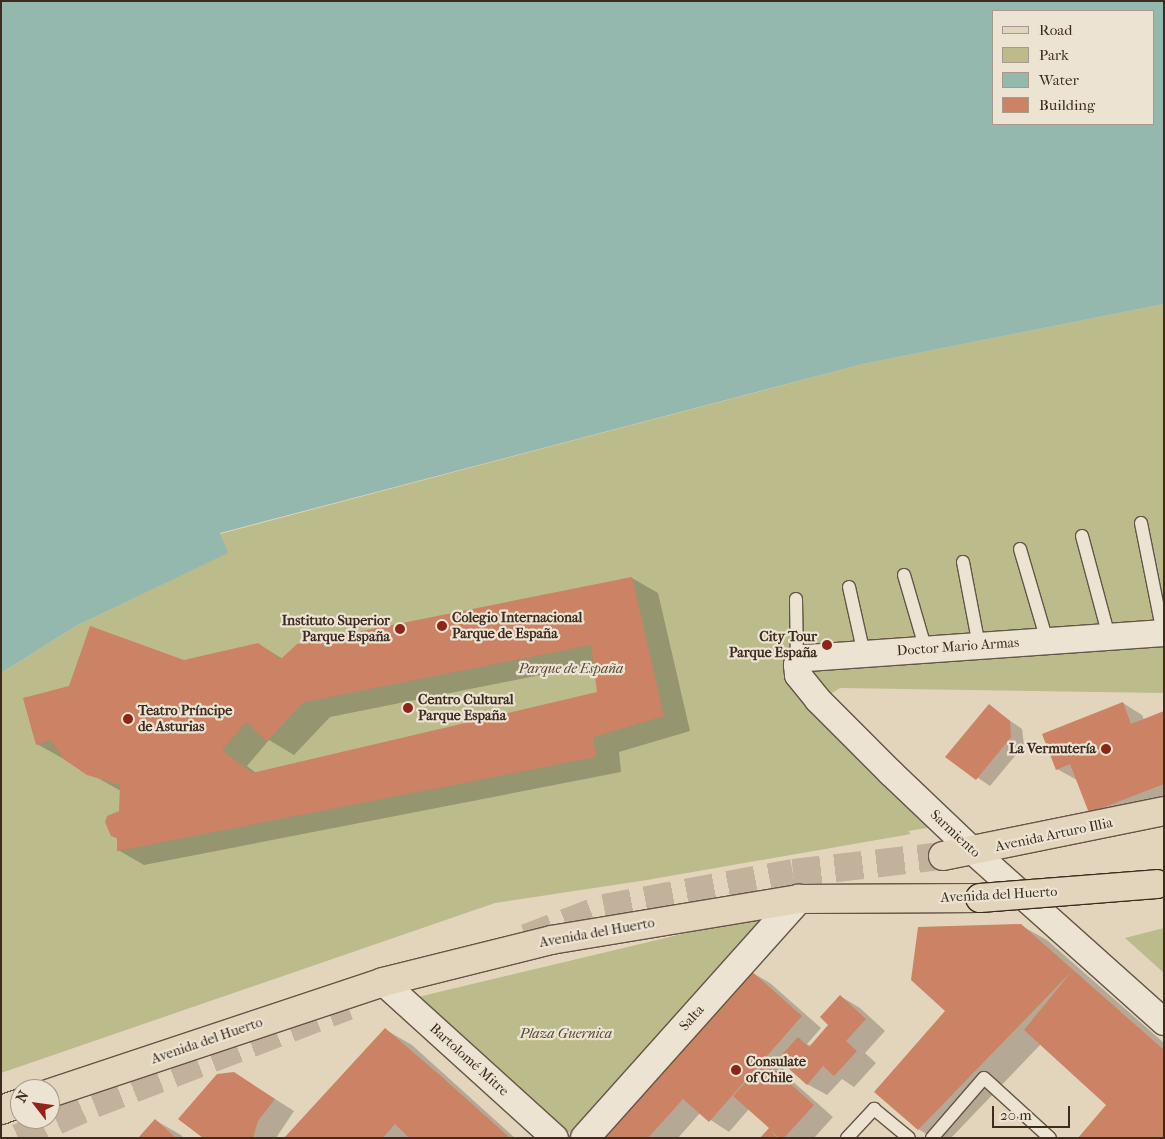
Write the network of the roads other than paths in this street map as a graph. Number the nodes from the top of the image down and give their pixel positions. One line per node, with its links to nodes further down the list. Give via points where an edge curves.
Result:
1 (1141, 523): 8 (lane)
2 (1082, 536): 9 (lane)
3 (1020, 549): 10 (lane)
4 (963, 562): 11 (lane)
5 (904, 575): 12 (lane)
6 (849, 587): 13 (lane)
7 (796, 599): 14 (lane)
8 (1163, 633): 9 (street, Doctor Mario Armas)
9 (1109, 637): 10 (street, Doctor Mario Armas)
10 (1047, 641): 11 (street, Doctor Mario Armas)
11 (979, 646): 12 (street, Doctor Mario Armas)
12 (926, 650): 13 (street, Doctor Mario Armas)
13 (864, 654): 14 (street, Doctor Mario Armas, via 804,658)
14 (797, 664): 16 (street, Sarmiento, via 798,675 818,700)
15 (1164, 811): 16 (main road, Avenida Arturo Illia)
16 (974, 852): 17 (main road, Avenida Arturo Illia); 21 (street, Sarmiento)
17 (942, 856)
18 (1160, 883): 19 (main road, Avenida del Huerto, bridge, via 980,898)
19 (799, 899): 20 (main road, Avenida del Huerto, via 551,940); 24 (street, Salta)
20 (383, 982): 22 (main road, Avenida del Huerto); 23 (street, Bartolomé Mitre)
21 (1164, 1022)
22 (60, 1091)
23 (555, 1138)
24 (586, 1138)
25 (847, 1138): 26 (lane, via 874,1109)
26 (909, 1138)
27 (932, 1138): 28 (lane, via 984,1078)
28 (1050, 1138)

